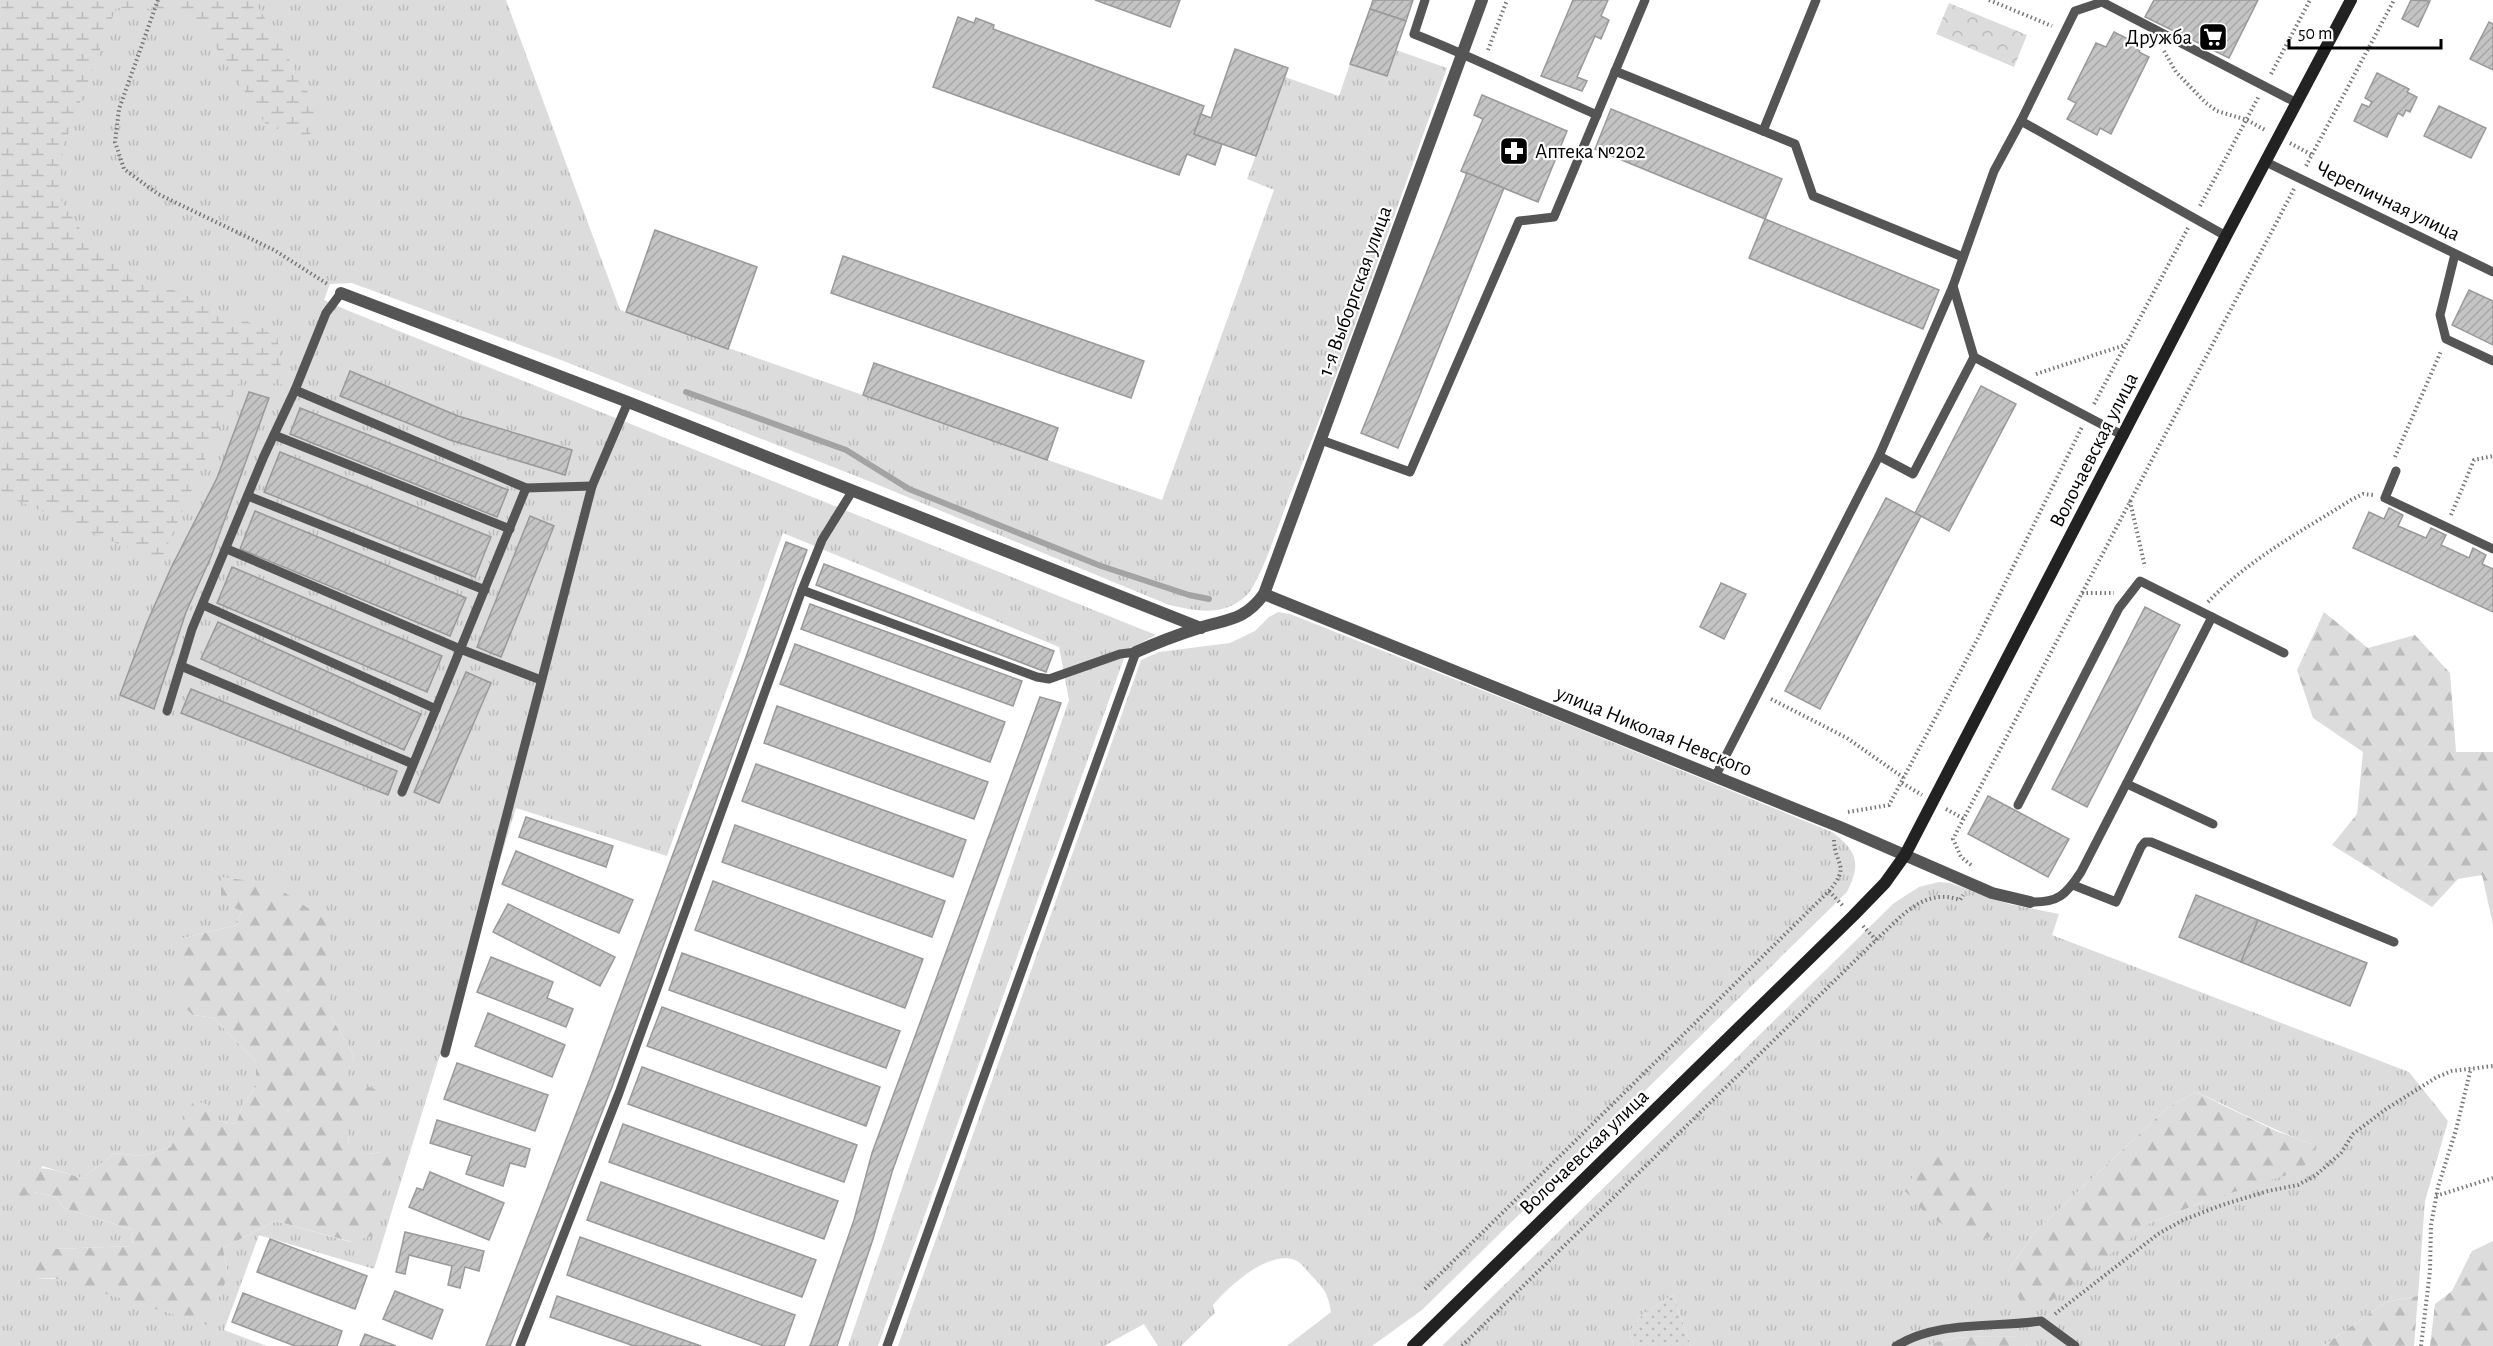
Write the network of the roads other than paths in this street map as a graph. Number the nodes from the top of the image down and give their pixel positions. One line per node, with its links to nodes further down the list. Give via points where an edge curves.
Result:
1 (1425, 0): 7 (lane, via 1414,34)
2 (1482, 0): 7 (street, 1-я Выборгская улица)
3 (1645, 0): 8 (lane)
4 (1816, 0): 12 (lane)
5 (2351, 0): 9 (street, Волочаевская улица)
6 (2103, 1): 9 (lane); 11 (lane, via 2074,11)
7 (1464, 53): 10 (lane); 26 (street, 1-я Выборгская улица)
8 (1615, 71): 10 (lane); 12 (lane)
9 (2297, 103): 13 (street, Волочаевская улица)
10 (1597, 115): 26 (lane, via 1554,217 1519,221 1410,472)
11 (2021, 121): 14 (lane); 16 (lane, via 1994,171)
12 (1762, 131): 16 (lane, via 1796,144 1813,196)
13 (2266, 162): 14 (street, Волочаевская улица); 15 (lane, Черепичная улица)
14 (2226, 236): 25 (street, Волочаевская улица)
15 (2455, 254): 17 (lane, Черепичная улица); 21 (lane, via 2440,315 2446,339)
16 (1963, 257): 18 (lane)
17 (2493, 272)
18 (1953, 286): 20 (lane); 27 (lane)
19 (341, 293): 22 (lane, via 326,313); 23 (street)
20 (1974, 357): 25 (lane); 27 (lane, via 1913,474)
21 (2493, 361)
22 (295, 390): 24 (lane); 30 (lane)
23 (628, 402): 29 (lane); 31 (street)
24 (274, 435): 32 (lane); 33 (lane)
25 (2124, 436): 55 (street, Волочаевская улица)
26 (1321, 440): 38 (street, 1-я Выборгская улица)
27 (1879, 456): 50 (lane)
28 (2394, 467): 35 (lane, via 2385,498)
29 (592, 486): 30 (lane); 46 (lane)
30 (526, 488): 33 (lane)
31 (853, 490): 37 (lane, via 822,540); 41 (street)
32 (248, 496): 34 (lane); 36 (lane)
33 (510, 529): 36 (lane)
34 (227, 549): 39 (lane); 42 (lane)
35 (2493, 549)
36 (485, 590): 42 (lane)
37 (802, 590): 43 (lane, via 1037,676 1049,678); 60 (lane, via 619,1093)
38 (1264, 594): 41 (street, via 1246,614); 50 (street, улица Николая Невского)
39 (203, 605): 45 (lane); 47 (lane)
40 (2212, 617): 44 (lane); 51 (lane); 53 (lane, via 2140,581 2119,608)
41 (1201, 628): 43 (street)
42 (460, 649): 46 (lane); 47 (lane)
43 (1136, 652): 61 (lane)
44 (2284, 653)
45 (181, 666): 48 (lane); 49 (lane)
46 (542, 680): 59 (lane)
47 (436, 710): 49 (lane)
48 (167, 711)
49 (413, 764): 52 (lane)
50 (1715, 777): 55 (street, улица Николая Невского)
51 (2127, 784): 54 (lane); 56 (lane)
52 (402, 792)
53 (2019, 805)
54 (2213, 824)
55 (1905, 855): 57 (street, улица Николая Невского, via 1992,892); 62 (street, Волочаевская улица, via 1860,909)
56 (2073, 885): 57 (lane, via 2059,898); 58 (lane, via 2116,902 2141,847 2151,842)
57 (2030, 902)
58 (2394, 942)
59 (444, 1053)
60 (520, 1346)
61 (887, 1346)
62 (1413, 1346)
63 (1896, 1346): 64 (lane, via 1931,1331 2041,1321)
64 (2075, 1346)

